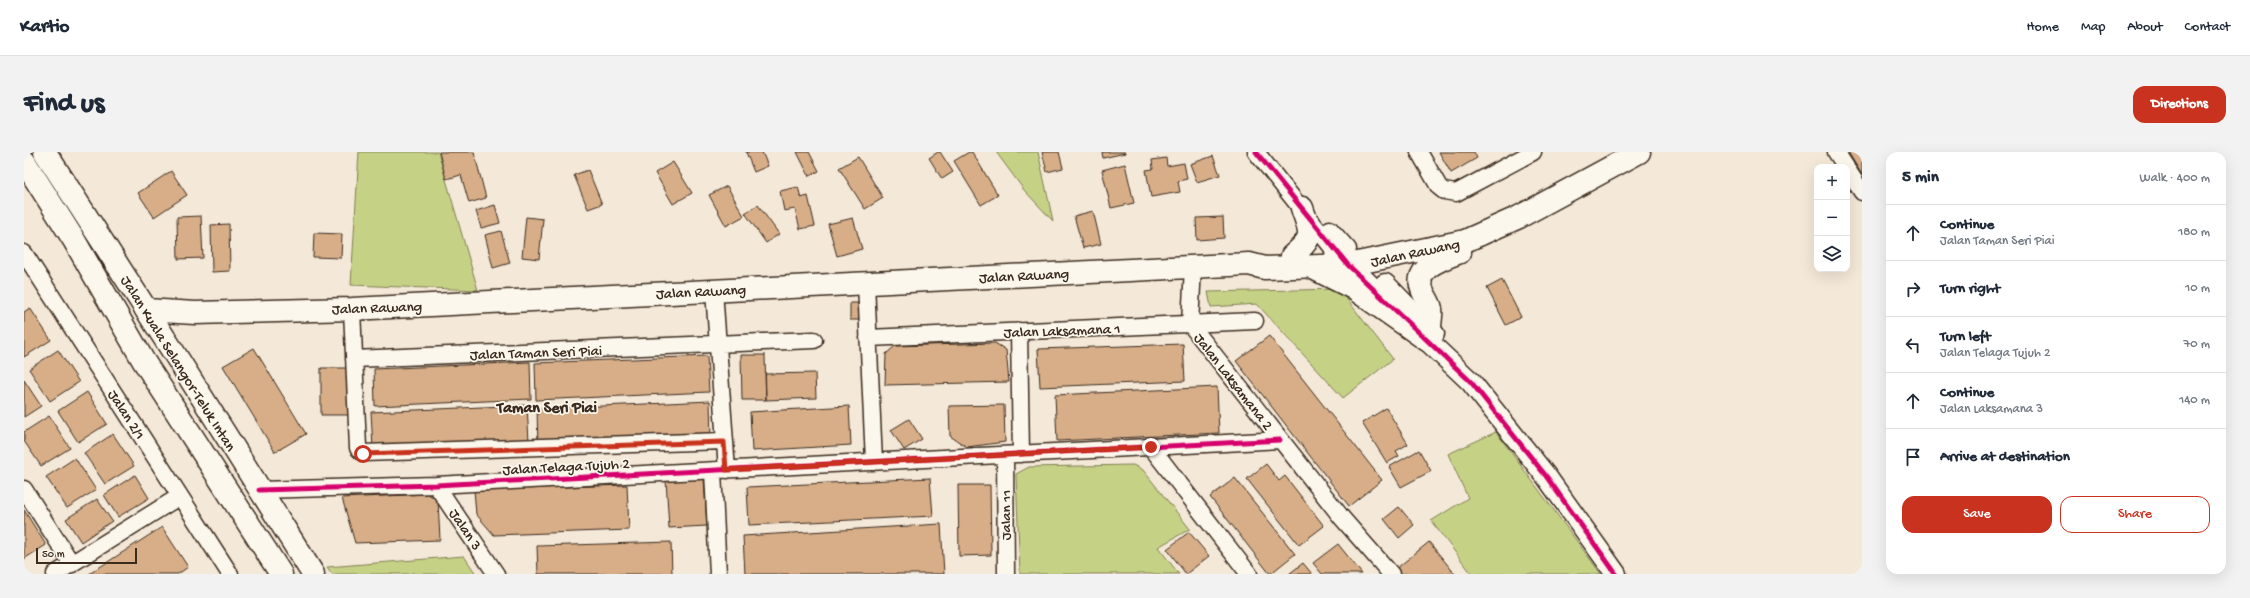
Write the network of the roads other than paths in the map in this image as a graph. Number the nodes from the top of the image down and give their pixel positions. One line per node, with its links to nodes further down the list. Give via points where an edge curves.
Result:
1 (44, 152): 21 (main road, Jalan Kuala Selangor-Teluk Intan)
2 (1256, 152): 11 (street)
3 (1419, 152): 4 (street, via 1439,187 1450,192 1463,191)
4 (1533, 152)
5 (1639, 152): 12 (main road, Jalan Rawang)
6 (1836, 152): 8 (street)
7 (24, 161): 13 (main road, Jalan Kuala Selangor-Teluk Intan)
8 (1844, 164)
9 (1850, 174): 10 (street)
10 (1862, 192)
11 (1302, 208): 15 (street); 16 (main road, via 1310,232)
12 (1500, 226): 15 (main road, Jalan Rawang, via 1473,228 1398,243); 25 (main road, via 1491,238 1435,263 1423,273 1420,280 1421,288 1431,309)
13 (74, 240): 21 (main road, Jalan Rawang, via 118,296 130,305); 33 (main road, Jalan Kuala Selangor-Teluk Intan, via 143,360)
14 (24, 253): 41 (street, Jalan 2/1)
15 (1348, 257): 16 (main road, Jalan Rawang); 25 (street)
16 (1301, 261): 17 (main road, Jalan Rawang, via 1265,268 1255,264); 25 (main road, via 1353,288)
17 (1193, 267): 18 (main road, Jalan Rawang); 23 (street, Jalan Laksamana 2)
18 (866, 283): 19 (main road, Jalan Rawang); 26 (street)
19 (714, 290): 20 (main road, Jalan Rawang); 28 (street)
20 (352, 309): 21 (main road, Jalan Rawang, via 195,313); 29 (street)
21 (146, 310): 33 (main road, via 143,332 151,351 177,393); 40 (main road, Jalan Kuala Selangor-Teluk Intan)
22 (1255, 321): 23 (street, Jalan Laksamana 1)
23 (1190, 324): 24 (street, Jalan Laksamana 1); 30 (street, Jalan Laksamana 2)
24 (1019, 331): 26 (street, Jalan Laksamana 1); 34 (street)
25 (1428, 334): 52 (street, via 1546,476)
26 (868, 338): 36 (street)
27 (814, 340): 28 (street, Jalan Taman Seri Piai)
28 (718, 344): 29 (street, Jalan Taman Seri Piai); 31 (street)
29 (354, 359): 31 (street, via 358,448 363,454)
30 (1280, 440): 32 (street, Jalan Telaga Tujuh 2); 51 (street, Jalan Laksamana 2, via 1342,518)
31 (724, 442): 37 (street)
32 (1151, 447): 34 (street, Jalan Telaga Tujuh 2); 43 (street)
33 (203, 453): 46 (main road, Jalan Kuala Selangor-Teluk Intan)
34 (1021, 454): 35 (street, Jalan Telaga Tujuh 2)
35 (1005, 455): 36 (street, Jalan Telaga Tujuh 2); 50 (street, Jalan 11)
36 (874, 462): 37 (street, Jalan Telaga Tujuh 2)
37 (720, 470): 38 (street, Jalan Telaga Tujuh 2); 49 (street)
38 (436, 485): 40 (street, Jalan Telaga Tujuh 2); 48 (street, Jalan 3)
39 (24, 489): 42 (street)
40 (259, 490): 47 (main road, Jalan Kuala Selangor-Teluk Intan)
41 (180, 496): 42 (street); 45 (street, Jalan 2/1)
42 (72, 564): 44 (street)
43 (1246, 573)
44 (55, 574)
45 (230, 574)
46 (281, 574)
47 (313, 574)
48 (496, 574)
49 (718, 574)
50 (1006, 574)
51 (1391, 574)
52 (1616, 574)

